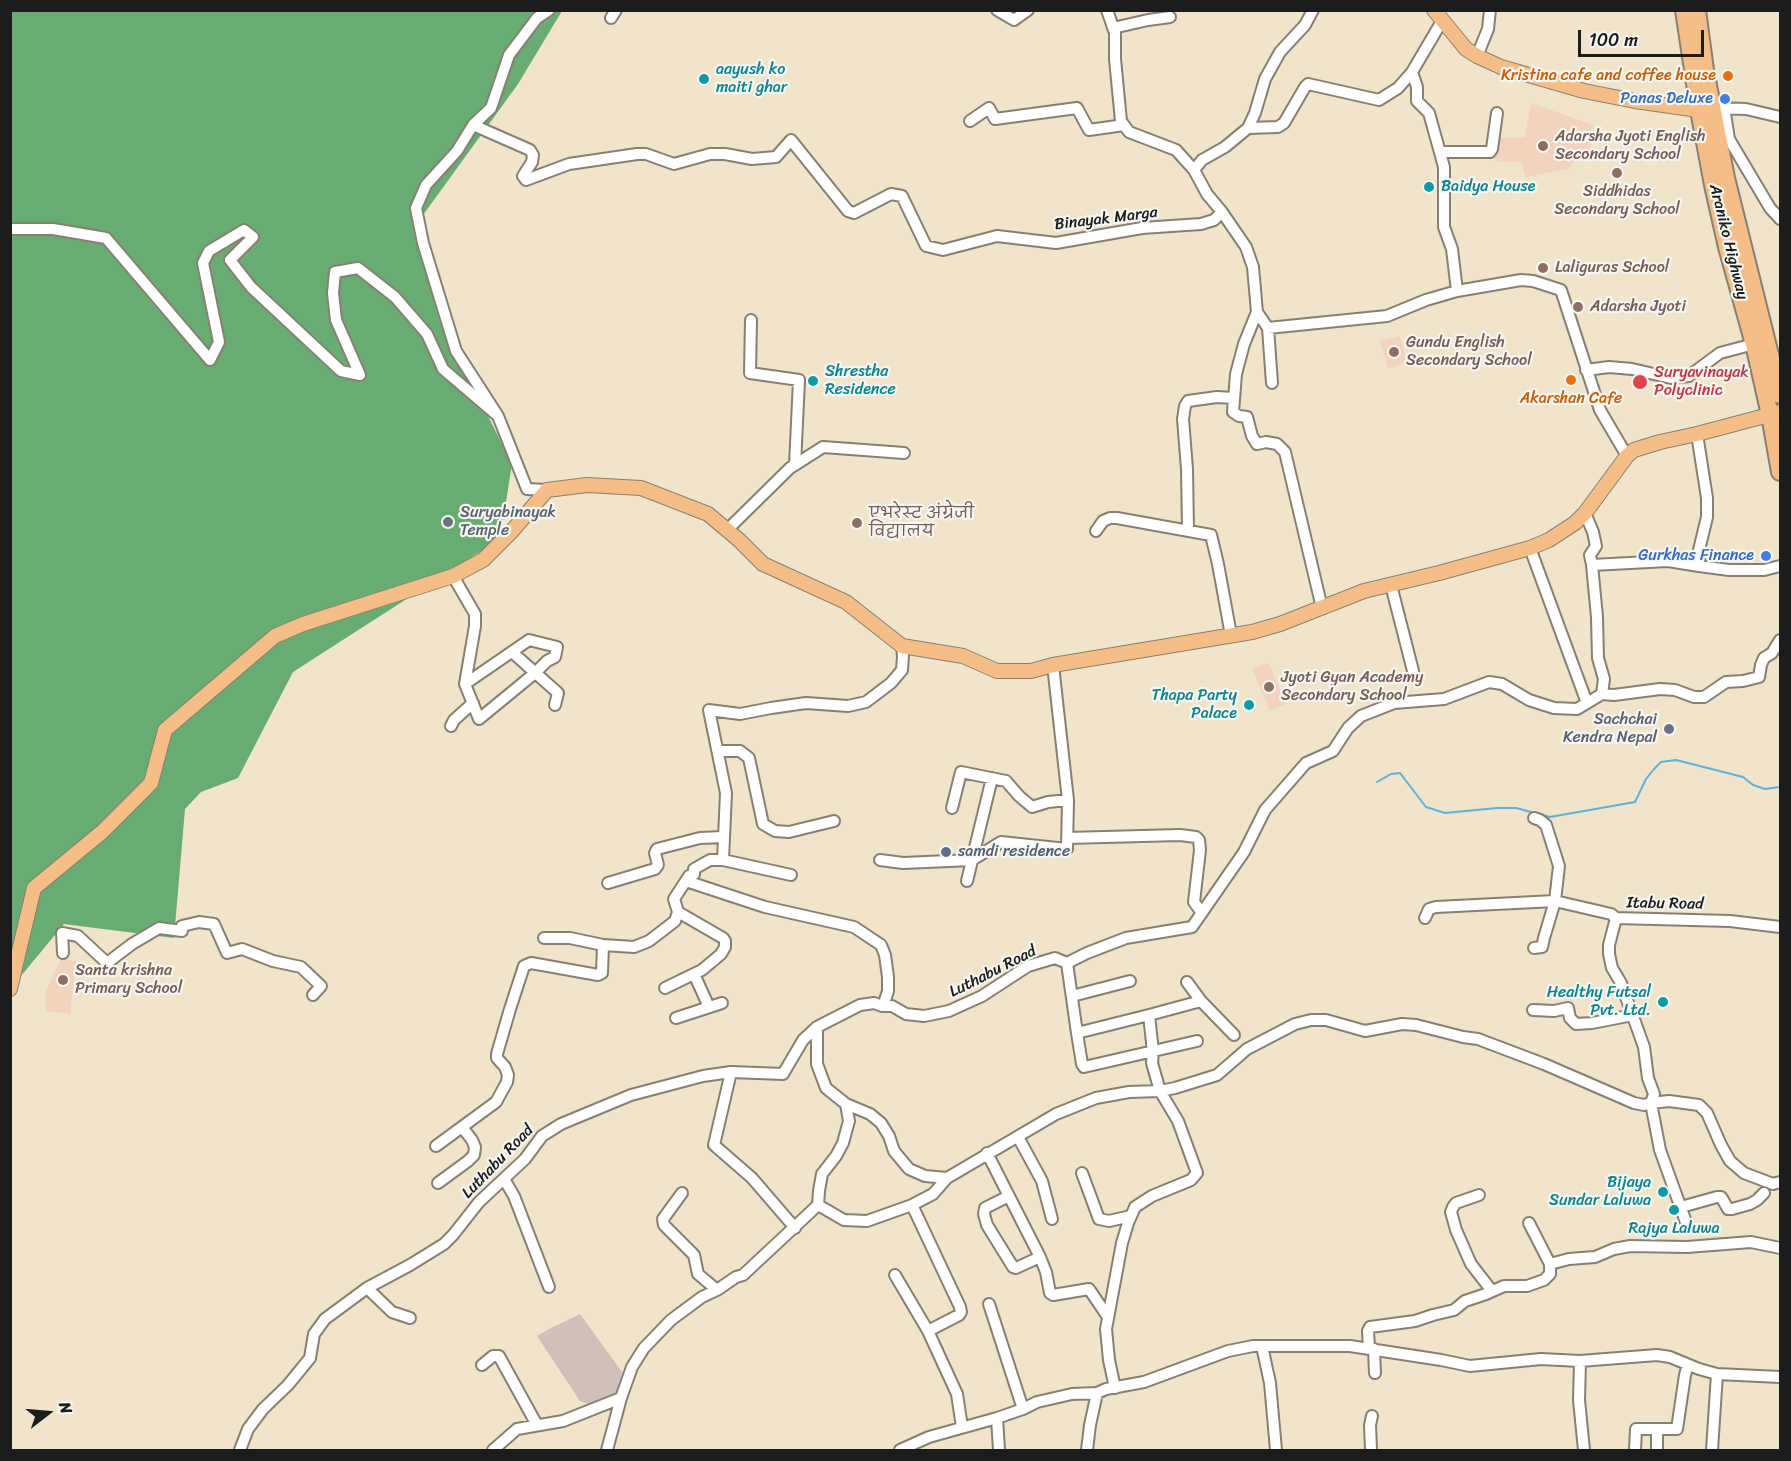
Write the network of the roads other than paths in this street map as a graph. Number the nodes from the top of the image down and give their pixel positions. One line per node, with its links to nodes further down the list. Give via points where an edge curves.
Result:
1 (549, 10): 18 (street, via 537,18 509,55 491,108)
2 (997, 10): 3 (street, via 1014,20)
3 (1028, 10)
4 (1107, 10): 11 (street)
5 (1313, 10): 20 (street, via 1280,52)
6 (1490, 10): 12 (street, via 1488,29)
7 (1684, 10): 14 (highway, Araniko Highway)
8 (1697, 10): 14 (highway, Araniko Highway)
9 (1438, 16): 12 (main road); 13 (street)
10 (1170, 18): 11 (street)
11 (1113, 28): 19 (street)
12 (1477, 56): 14 (main road, via 1528,76 1584,91 1635,101)
13 (1412, 72): 20 (street, via 1398,88 1379,100 1308,84 1284,123 1278,127); 21 (street, via 1418,101 1429,113)
14 (1712, 108): 16 (street, via 1746,109); 24 (street); 30 (highway, Araniko Highway, via 1713,185); 33 (highway, Araniko Highway, via 1741,244)
15 (1497, 113): 21 (street, via 1490,152)
16 (1780, 117)
17 (970, 121): 19 (street, via 989,108 995,119 1077,108 1089,130)
18 (473, 125): 23 (street, Binayak Marga, via 530,150 532,162 523,176 526,180 568,164 637,154 675,164 710,154 752,159 776,157 791,140 848,211 854,213 891,194 902,196 926,246 943,250 997,236 1056,243 1142,228 1201,224); 36 (street, via 457,151 426,185 416,207 456,351)
19 (1124, 125): 22 (street, via 1129,132 1176,150)
20 (1248, 128): 22 (street)
21 (1440, 152): 26 (street, via 1444,166 1444,227 1452,249)
22 (1194, 170): 23 (street)
23 (1222, 212): 27 (street, via 1246,247 1253,267)
24 (1780, 219)
25 (10, 229): 36 (street, via 53,229 106,238 210,360 219,342 203,263 208,251 244,230 253,237 230,260 251,287 341,371 360,375 336,320 333,293 335,272 358,267 395,297 427,334 444,369)
26 (1457, 291): 29 (street, via 1387,316); 31 (street, via 1521,280 1561,290)
27 (1257, 312): 29 (street); 34 (street, via 1240,358)
28 (751, 320): 40 (street, via 750,373 799,380)
29 (1268, 328): 32 (street)
30 (1754, 344): 31 (street, via 1720,353 1689,376 1671,378 1609,366); 35 (highway, Araniko Highway)
31 (1586, 370): 39 (street, via 1600,410)
32 (1272, 383)
33 (1780, 395)
34 (1233, 398): 45 (street, via 1188,401 1185,406); 53 (street, via 1233,412 1247,417 1257,444 1277,444 1285,452)
35 (1775, 413): 37 (main road); 41 (highway, Araniko Highway)
36 (498, 416): 42 (street, via 527,489)
37 (1697, 434): 39 (main road, via 1641,447); 49 (street, via 1707,508)
38 (904, 453): 40 (street, via 823,447)
39 (1627, 456): 43 (main road)
40 (795, 465): 44 (street)
41 (1780, 472)
42 (547, 489): 44 (main road, via 587,484 641,488 708,514); 51 (main road, via 483,560)
43 (1585, 513): 47 (main road, via 1564,532); 48 (street, via 1596,546 1590,555)
44 (727, 530): 56 (main road, via 763,564 846,602)
45 (1188, 530): 46 (street, via 1110,518); 54 (street, via 1211,535)
46 (1096, 531)
47 (1530, 548): 52 (main road); 63 (street)
48 (1592, 565): 49 (street, via 1668,561); 62 (street, via 1598,658 1604,679)
49 (1700, 566): 50 (street, via 1729,570)
50 (1780, 566)
51 (453, 576): 61 (street, via 475,615); 97 (main road, via 275,636 165,730 151,783 102,832 34,888)
52 (1391, 585): 53 (main road); 59 (street)
53 (1322, 608): 54 (main road)
54 (1231, 636): 58 (main road)
55 (1780, 640): 62 (street, Luthabu Road, via 1764,658 1759,677 1726,682 1704,697 1660,689)
56 (902, 646): 58 (main road, via 963,656 997,671 1031,671); 67 (street, via 902,670 866,702 848,706 798,704 740,714 710,710)
57 (512, 652): 60 (street); 60 (street, via 529,640 557,646 555,657); 61 (street)
58 (1053, 665): 69 (street)
59 (1413, 671)
60 (535, 673): 64 (street, via 479,719); 65 (street, via 558,693)
61 (465, 684): 64 (street)
62 (1602, 694): 63 (street, Luthabu Road)
63 (1587, 702): 84 (street, Luthabu Road, via 1576,709 1554,708 1489,682 1444,699 1394,703 1361,716 1333,751 1306,763 1265,810 1244,852)
64 (473, 703): 66 (street)
65 (555, 705)
66 (451, 726)
67 (718, 751): 72 (street, via 740,751 749,758 763,824 774,831 789,832); 73 (street, via 726,793)
68 (992, 778): 69 (street, via 1006,781 1032,807); 70 (street, via 961,772); 77 (street)
69 (1068, 800): 74 (street)
70 (952, 808)
71 (1534, 818): 82 (street, via 1546,825 1558,866)
72 (834, 821)
73 (723, 837): 75 (street); 81 (street, via 700,838 657,849 655,869)
74 (1067, 838): 77 (street, via 1067,849 1001,842); 84 (street, via 1196,837 1200,850 1194,902)
75 (723, 860): 78 (street); 79 (street, via 699,865)
76 (880, 860): 77 (street)
77 (972, 860): 80 (street)
78 (791, 875)
79 (686, 881): 83 (street, via 674,899); 102 (street, via 765,907 854,927 881,945 885,955 888,991)
80 (967, 881)
81 (608, 883)
82 (1555, 901): 85 (street, via 1436,907 1429,909); 86 (street); 90 (street, via 1542,947)
83 (678, 912): 89 (street, via 675,921 649,941 634,947); 93 (street, via 725,941 721,954)
84 (1202, 913): 92 (street, Luthabu Road, via 1192,927 1126,938)
85 (1425, 918)
86 (1616, 918): 87 (street, Itabu Road, via 1730,921); 106 (street, Itabu Road, via 1609,954)
87 (1780, 927)
88 (544, 938): 89 (street, via 570,938)
89 (603, 945): 117 (street, via 602,973 598,975 531,963 524,966 497,1058 505,1067 507,1082 496,1102)
90 (1534, 948)
91 (63, 953): 98 (street, via 62,933 78,936 107,963 159,928 182,931 182,926 199,922 214,924 227,953 242,949 301,967 321,986)
92 (1067, 963): 99 (street); 102 (street, Luthabu Road, via 1055,958 1028,966 982,996 949,1011 924,1016)
93 (694, 974): 96 (street); 103 (street)
94 (1131, 981): 99 (street)
95 (1187, 982): 100 (street)
96 (665, 988)
97 (10, 989)
98 (313, 995)
99 (1072, 996): 109 (street)
100 (1201, 1001): 105 (street); 110 (street)
101 (722, 1003): 103 (street)
102 (883, 1006): 108 (street, Luthabu Road, via 860,1005)
103 (709, 1007): 107 (street)
104 (1533, 1010): 106 (street, via 1554,1011 1568,1004 1570,1018 1576,1024)
105 (1149, 1015): 109 (street); 112 (street)
106 (1633, 1015): 115 (street, Itabu Road, via 1654,1094)
107 (676, 1018)
108 (817, 1027): 113 (street, Luthabu Road, via 803,1040 783,1074); 116 (street, via 817,1064 826,1088)
109 (1077, 1033): 112 (street, via 1084,1067)
110 (1233, 1035)
111 (1197, 1041): 112 (street)
112 (1153, 1052): 114 (street)
113 (731, 1072): 123 (street, Luthabu Road, via 631,1095 561,1124 542,1136); 137 (street, via 714,1145 752,1178)
114 (1160, 1091): 115 (street, via 1217,1075 1246,1049 1295,1024 1326,1020 1365,1031 1416,1025 1478,1039 1634,1103); 118 (street, via 1096,1098 1056,1114); 133 (street, via 1178,1121 1197,1173 1191,1180 1135,1207)
115 (1651, 1103): 124 (street, via 1669,1101 1699,1106 1707,1113 1730,1161 1744,1173 1773,1184); 132 (street, Itabu Road, via 1660,1150)
116 (846, 1104): 122 (street, via 881,1123 894,1151 909,1169 925,1176); 130 (street, via 849,1121 843,1143 822,1174)
117 (462, 1127): 119 (street); 125 (street, via 472,1140 474,1155)
118 (1018, 1137): 120 (street); 134 (street, via 1042,1181)
119 (436, 1146)
120 (987, 1154): 122 (street); 128 (street)
121 (1082, 1173): 133 (street, via 1099,1219)
122 (947, 1178): 131 (street, via 933,1194)
123 (504, 1179): 142 (street); 143 (street, Luthabu Road, via 444,1244)
124 (1780, 1182)
125 (438, 1183)
126 (682, 1193): 144 (street, via 663,1219 664,1225 694,1255 698,1274)
127 (1764, 1193): 132 (street, via 1757,1200 1732,1209 1721,1197)
128 (1009, 1196): 139 (street); 139 (street, via 985,1208 987,1225 1013,1268)
129 (1479, 1196): 145 (street, via 1456,1203 1451,1212 1472,1264)
130 (818, 1205): 131 (street, via 844,1221 867,1221); 137 (street)
131 (912, 1205): 149 (street, via 961,1312)
132 (1681, 1207): 136 (street, Itabu Road)
133 (1131, 1216): 147 (street)
134 (1052, 1219)
135 (1529, 1223): 140 (street)
136 (1687, 1225)
137 (795, 1228): 144 (street, via 743,1275)
138 (1780, 1248): 140 (street, via 1751,1242 1630,1246 1595,1257)
139 (1040, 1257): 147 (street, via 1050,1293 1089,1289)
140 (1550, 1264): 145 (street, via 1550,1274 1544,1280)
141 (895, 1275): 149 (street)
142 (549, 1287)
143 (367, 1288): 148 (street, via 393,1312); 167 (street, Luthabu Road, via 325,1319 314,1334 310,1358 263,1409)
144 (717, 1290): 160 (street, via 682,1310 644,1348)
145 (1492, 1291): 151 (street, via 1465,1301 1454,1311 1370,1327)
146 (989, 1304): 161 (street)
147 (1108, 1317): 158 (street, via 1109,1360)
148 (410, 1318)
149 (928, 1331): 165 (street, via 957,1394)
150 (1262, 1346): 151 (street); 158 (street, via 1239,1348 1164,1376); 173 (street)
151 (1372, 1349): 152 (street, via 1470,1366 1541,1359); 155 (street)
152 (1580, 1361): 154 (street, via 1657,1355); 175 (street)
153 (482, 1365): 164 (street, via 499,1356)
154 (1688, 1365): 156 (street); 166 (street, via 1677,1429)
155 (1375, 1373)
156 (1718, 1374): 157 (street); 178 (street)
157 (1780, 1377)
158 (1115, 1388): 159 (street)
159 (1097, 1393): 161 (street, via 1057,1397); 172 (street)
160 (621, 1398): 164 (street, via 563,1421); 169 (street)
161 (1023, 1409): 163 (street)
162 (1372, 1416): 174 (street)
163 (997, 1418): 165 (street); 171 (street)
164 (537, 1425): 168 (street, via 517,1429)
165 (962, 1427): 170 (street)
166 (1657, 1430): 176 (street, via 1636,1429); 177 (street)
167 (240, 1450)
168 (493, 1450)
169 (607, 1450)
170 (900, 1450)
171 (999, 1450)
172 (1087, 1450)
173 (1276, 1450)
174 (1371, 1450)
175 (1584, 1450)
176 (1635, 1450)
177 (1657, 1450)
178 (1712, 1450)

